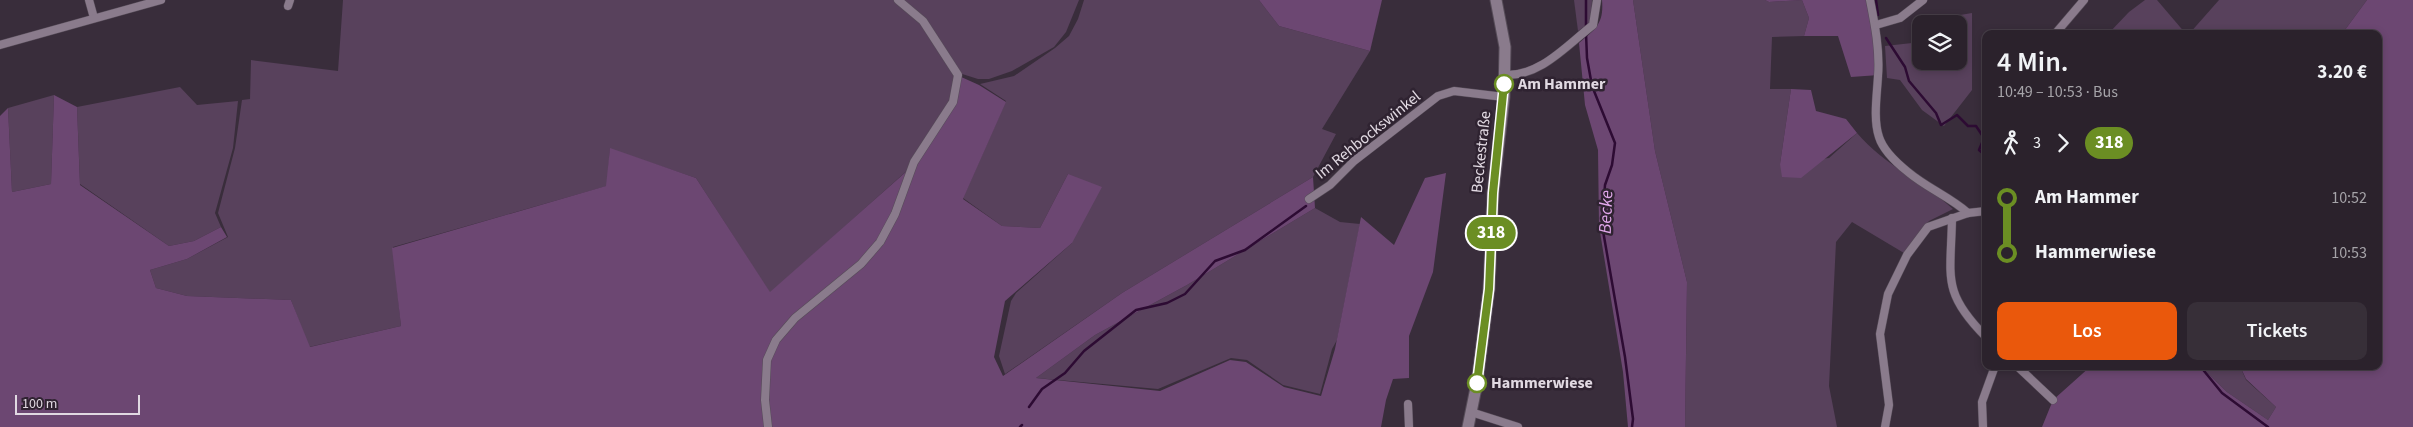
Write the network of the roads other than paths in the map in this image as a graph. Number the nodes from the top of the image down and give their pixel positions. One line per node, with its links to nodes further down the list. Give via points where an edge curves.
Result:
1 (89, 0): 9 (street)
2 (161, 0): 9 (street)
3 (898, 0): 25 (street, via 923,21 958,75 953,102 914,162 895,214 880,242 861,264 795,318 776,340 767,360 765,400)
4 (1496, 0): 13 (main road, Beckestraße, via 1505,47)
5 (1596, 0): 13 (street, via 1591,27 1537,68 1517,76)
6 (1870, 0): 10 (street)
7 (1923, 0): 10 (street, via 1900,18)
8 (2084, 0): 11 (street)
9 (94, 18): 12 (street)
10 (1876, 26): 17 (street, via 1879,136 1884,147 1908,172 1954,200)
11 (2058, 30)
12 (0, 45)
13 (1504, 75): 14 (main road, Beckestraße)
14 (1504, 96): 15 (street, Im Rehbockswinkel, via 1454,91 1438,96 1354,161 1330,185); 24 (main road, Beckestraße, via 1493,193 1489,289)
15 (1309, 198)
16 (1982, 211): 17 (street)
17 (1968, 213): 18 (street)
18 (1952, 218): 19 (street, via 1951,286 1957,304); 29 (street, via 1928,227 1907,255 1888,294 1880,334 1889,405)
19 (1982, 332)
20 (1994, 370): 30 (street, via 1982,402)
21 (2021, 370): 22 (street)
22 (2053, 400)
23 (1408, 404): 26 (street)
24 (1471, 412): 27 (main road, Beckestraße); 28 (street)
25 (768, 427)
26 (1409, 427)
27 (1468, 427)
28 (1518, 427)
29 (1885, 427)
30 (1983, 427)

